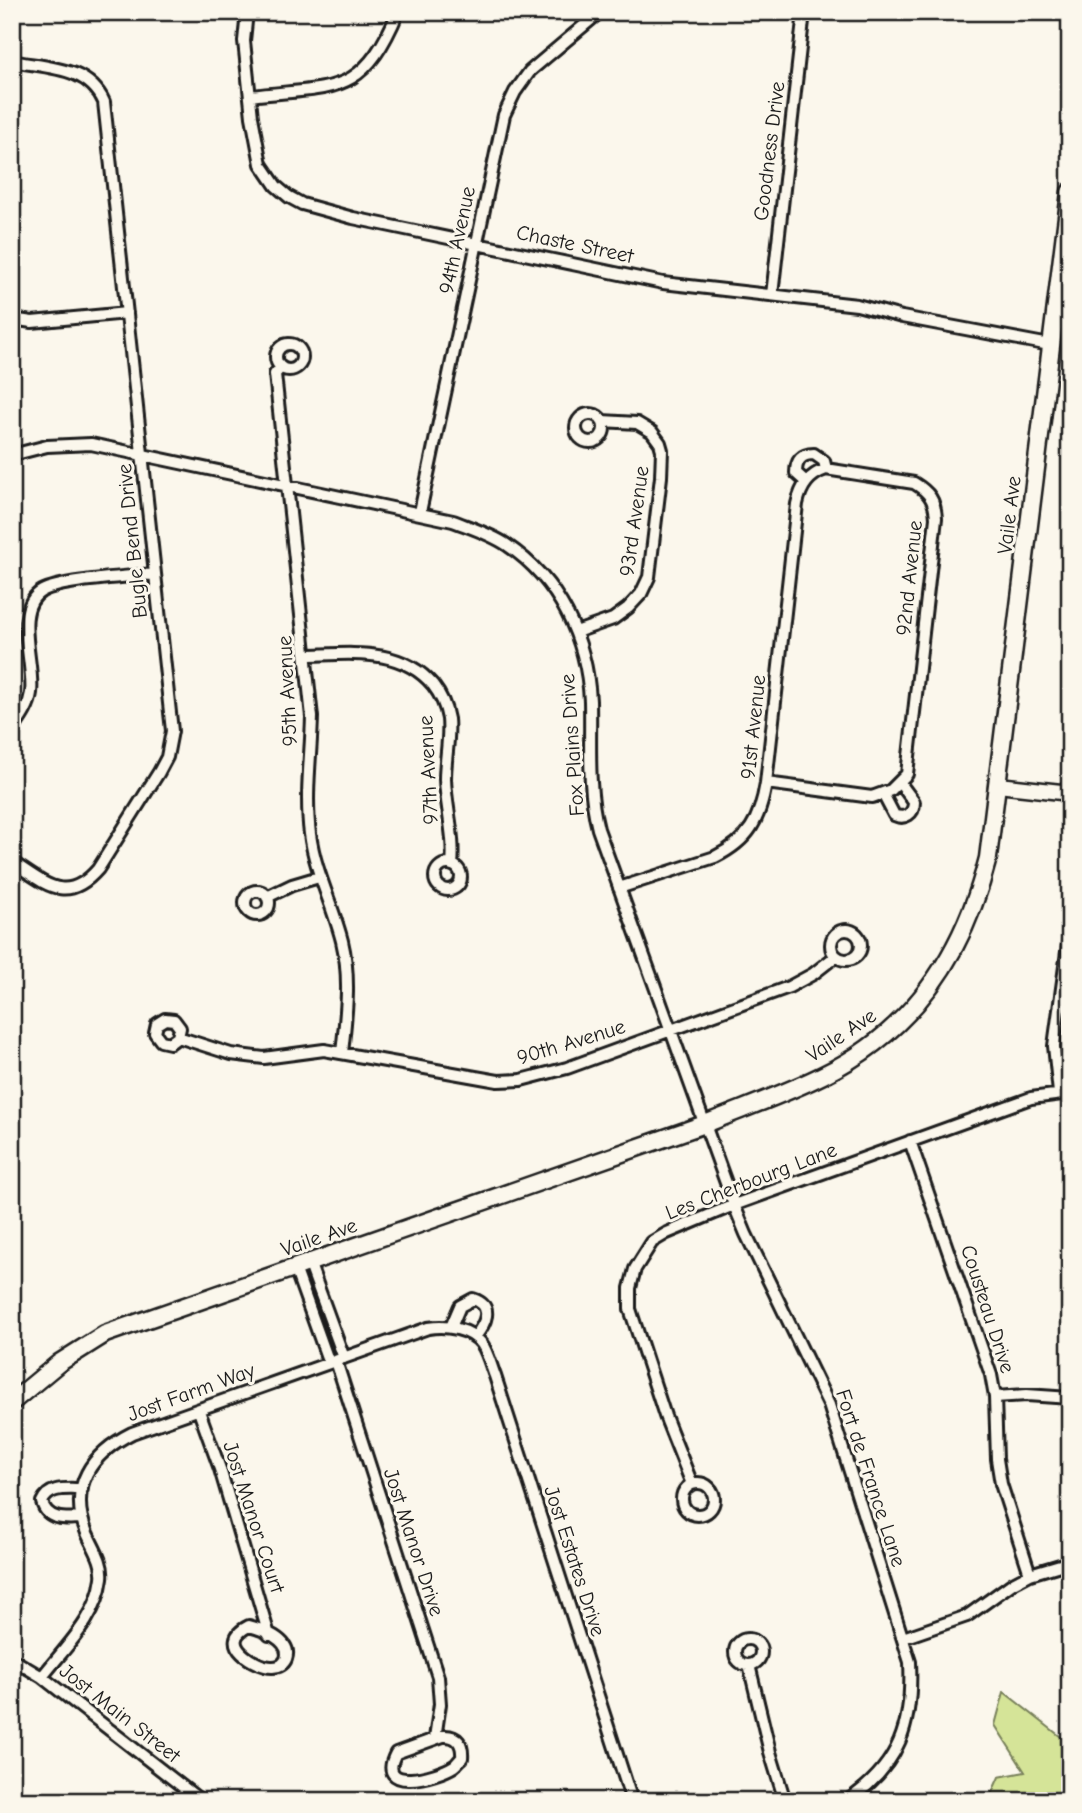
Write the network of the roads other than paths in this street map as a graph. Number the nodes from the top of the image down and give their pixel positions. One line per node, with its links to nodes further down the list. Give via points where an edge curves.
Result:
1 (247, 12): 6 (street, Chaste Street, via 244,41)
2 (402, 12): 6 (street, via 379,53 344,84)
3 (600, 12): 8 (street, 94th Avenue, via 542,59 515,92 504,115)
4 (804, 12): 9 (street, Goodness Drive)
5 (12, 61): 10 (street, Bugle Bend Drive, via 72,73 92,82 99,91 104,102)
6 (251, 96): 8 (street, Chaste Street, via 261,164 289,197 353,218)
7 (1070, 192): 12 (main road, Vaile Ave)
8 (477, 242): 9 (street, Chaste Street, via 663,283); 21 (street, 94th Avenue)
9 (772, 295): 13 (street, Chaste Street, via 857,305)
10 (127, 313): 11 (street, via 32,322); 16 (street, Bugle Bend Drive)
11 (12, 319)
12 (1062, 325): 13 (main road, Vaile Ave)
13 (1050, 345): 28 (main road, Vaile Ave)
14 (281, 367): 20 (street, 95th Avenue, via 275,374)
15 (602, 421): 23 (street, 93rd Avenue, via 637,423 660,443 661,477 650,570 646,586 628,608 613,619)
16 (142, 454): 17 (street, Fox Plains Drive, via 67,444); 20 (street, Fox Plains Drive); 22 (street, Bugle Bend Drive)
17 (12, 455)
18 (821, 470): 19 (street, 91st Avenue); 19 (street, 91st Avenue, via 824,461 814,454 801,457 796,473); 27 (street, 92nd Avenue, via 914,484 933,498 907,774)
19 (806, 482): 26 (street, 91st Avenue, via 797,504)
20 (286, 485): 21 (street, Fox Plains Drive); 24 (street, 95th Avenue)
21 (420, 512): 23 (street, Fox Plains Drive, via 506,544 544,578)
22 (154, 574): 25 (street, via 59,585 32,599 26,612 32,691); 31 (street, Bugle Bend Drive, via 172,731 167,757 86,883 66,890 56,888)
23 (576, 632): 34 (street, Fox Plains Drive, via 588,676 593,810)
24 (307, 655): 32 (street, 97th Avenue, via 393,659 411,665 436,689 448,719 446,797 454,847); 33 (street, 95th Avenue, via 312,717 307,802)
25 (12, 732)
26 (766, 783): 30 (street, via 872,797); 34 (street, 91st Avenue, via 759,816 728,850)
27 (900, 783): 30 (street); 30 (street, via 914,802 909,815 894,815)
28 (998, 785): 29 (street); 43 (main road, Vaile Ave, via 988,858 971,917 936,979 914,1006 876,1043 825,1074)
29 (1070, 793)
30 (883, 794)
31 (12, 862)
32 (452, 865)
33 (319, 877): 35 (street); 41 (street, 95th Avenue, via 346,962)
34 (619, 888): 39 (street, Fox Plains Drive)
35 (267, 897)
36 (1070, 930): 37 (street)
37 (1069, 944): 42 (street, via 1054,1046)
38 (835, 956): 39 (street, 90th Avenue, via 803,981)
39 (671, 1030): 41 (street, 90th Avenue, via 521,1080 498,1081); 43 (street, Fox Plains Drive)
40 (178, 1037): 41 (street, 90th Avenue, via 230,1054 264,1058)
41 (342, 1053)
42 (1064, 1093): 44 (street, Les Cherbourg Lane, via 1031,1098)
43 (705, 1124): 45 (street, Fort de France Lane); 46 (main road, Vaile Ave)
44 (910, 1141): 45 (street, Les Cherbourg Lane); 50 (street, Cousteau Drive)
45 (734, 1205): 54 (street, Les Cherbourg Lane, via 652,1242 629,1288 638,1335); 60 (street, Fort de France Lane, via 829,1405)
46 (302, 1265): 49 (street, Jost Manor Drive); 52 (main road, Vaile Ave, via 105,1334 59,1363)
47 (451, 1327): 48 (street); 48 (street, via 460,1306 473,1299 481,1302 487,1315); 49 (street, via 428,1328)
48 (475, 1337): 66 (street, Jost Estates Drive, via 495,1376)
49 (336, 1361): 53 (street, Jost Farm Way); 64 (street, Jost Manor Drive, via 438,1677)
50 (995, 1397): 51 (street); 58 (street, Cousteau Drive, via 1001,1484)
51 (1070, 1398)
52 (12, 1402)
53 (199, 1411): 55 (street, Jost Farm Way, via 117,1440 100,1452); 59 (street, Jost Manor Court)
54 (692, 1483)
55 (82, 1489): 56 (street, Jost Farm Way); 56 (street, via 51,1491 42,1502 55,1518)
56 (82, 1518): 63 (street, Jost Farm Way, via 103,1574 99,1594 93,1612)
57 (1070, 1562): 58 (street)
58 (1030, 1574): 60 (street, via 967,1616)
59 (269, 1635): 59 (street, Jost Manor Court, via 248,1626 240,1630 235,1645 261,1664 279,1667 287,1653 284,1644)
60 (903, 1638): 68 (street, Fort de France Lane, via 911,1683 899,1746 874,1780)
61 (12, 1658): 63 (street, Jost Main Street)
62 (749, 1665): 67 (street)
63 (42, 1677): 65 (street, Jost Main Street)
64 (435, 1738): 64 (street, via 396,1753 391,1762 397,1778 413,1780 454,1766 462,1758 459,1740)
65 (201, 1801)
66 (632, 1801)
67 (785, 1801)
68 (847, 1801)

